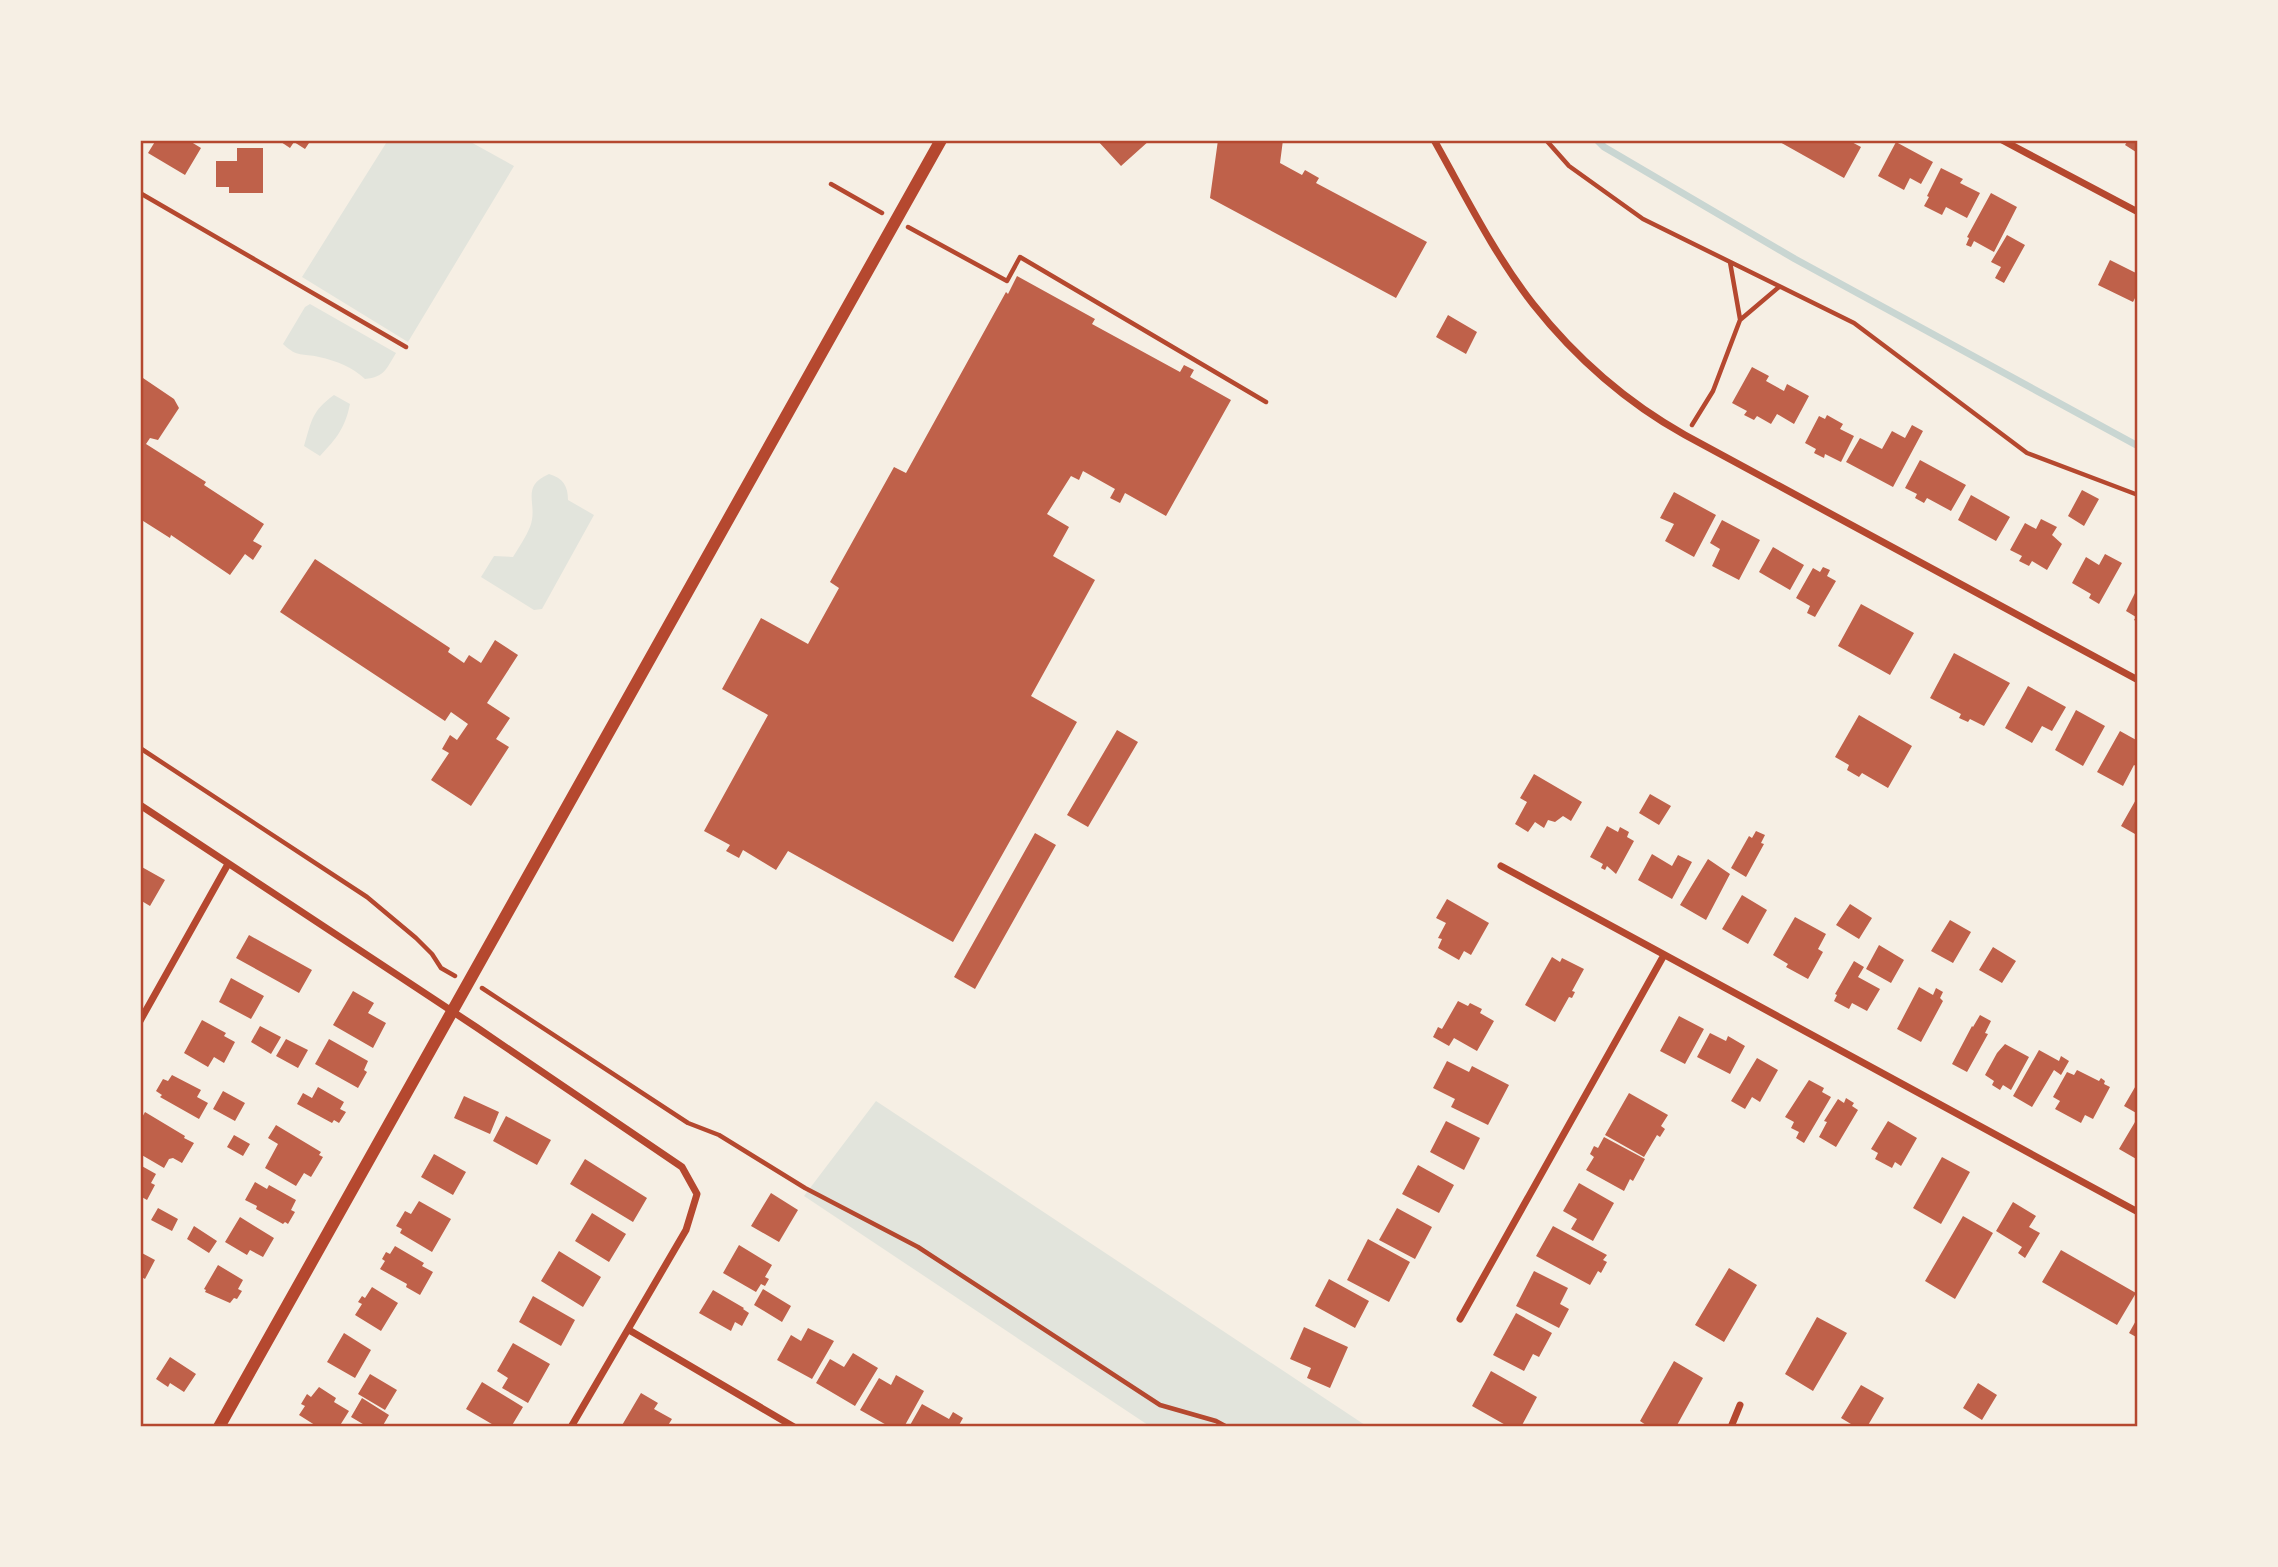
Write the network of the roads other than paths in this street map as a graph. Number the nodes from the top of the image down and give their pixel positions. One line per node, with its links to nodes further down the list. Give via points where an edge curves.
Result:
1 (941, 140): 10 (street)
2 (1434, 140): 5 (street, via 1532,302 1606,381 1685,435)
3 (2002, 140): 4 (street)
4 (2138, 212)
5 (2138, 680)
6 (140, 804): 7 (street)
7 (228, 864): 10 (street); 11 (street)
8 (1500, 866): 9 (street)
9 (1664, 955): 12 (street); 13 (street)
10 (453, 1011): 14 (street, via 682,1167 691,1182 697,1194 686,1230); 16 (street)
11 (140, 1021)
12 (2138, 1212)
13 (1460, 1319)
14 (629, 1329): 17 (street); 18 (street)
15 (1740, 1405): 19 (street)
16 (219, 1427)
17 (571, 1427)
18 (794, 1427)
19 (1731, 1427)

